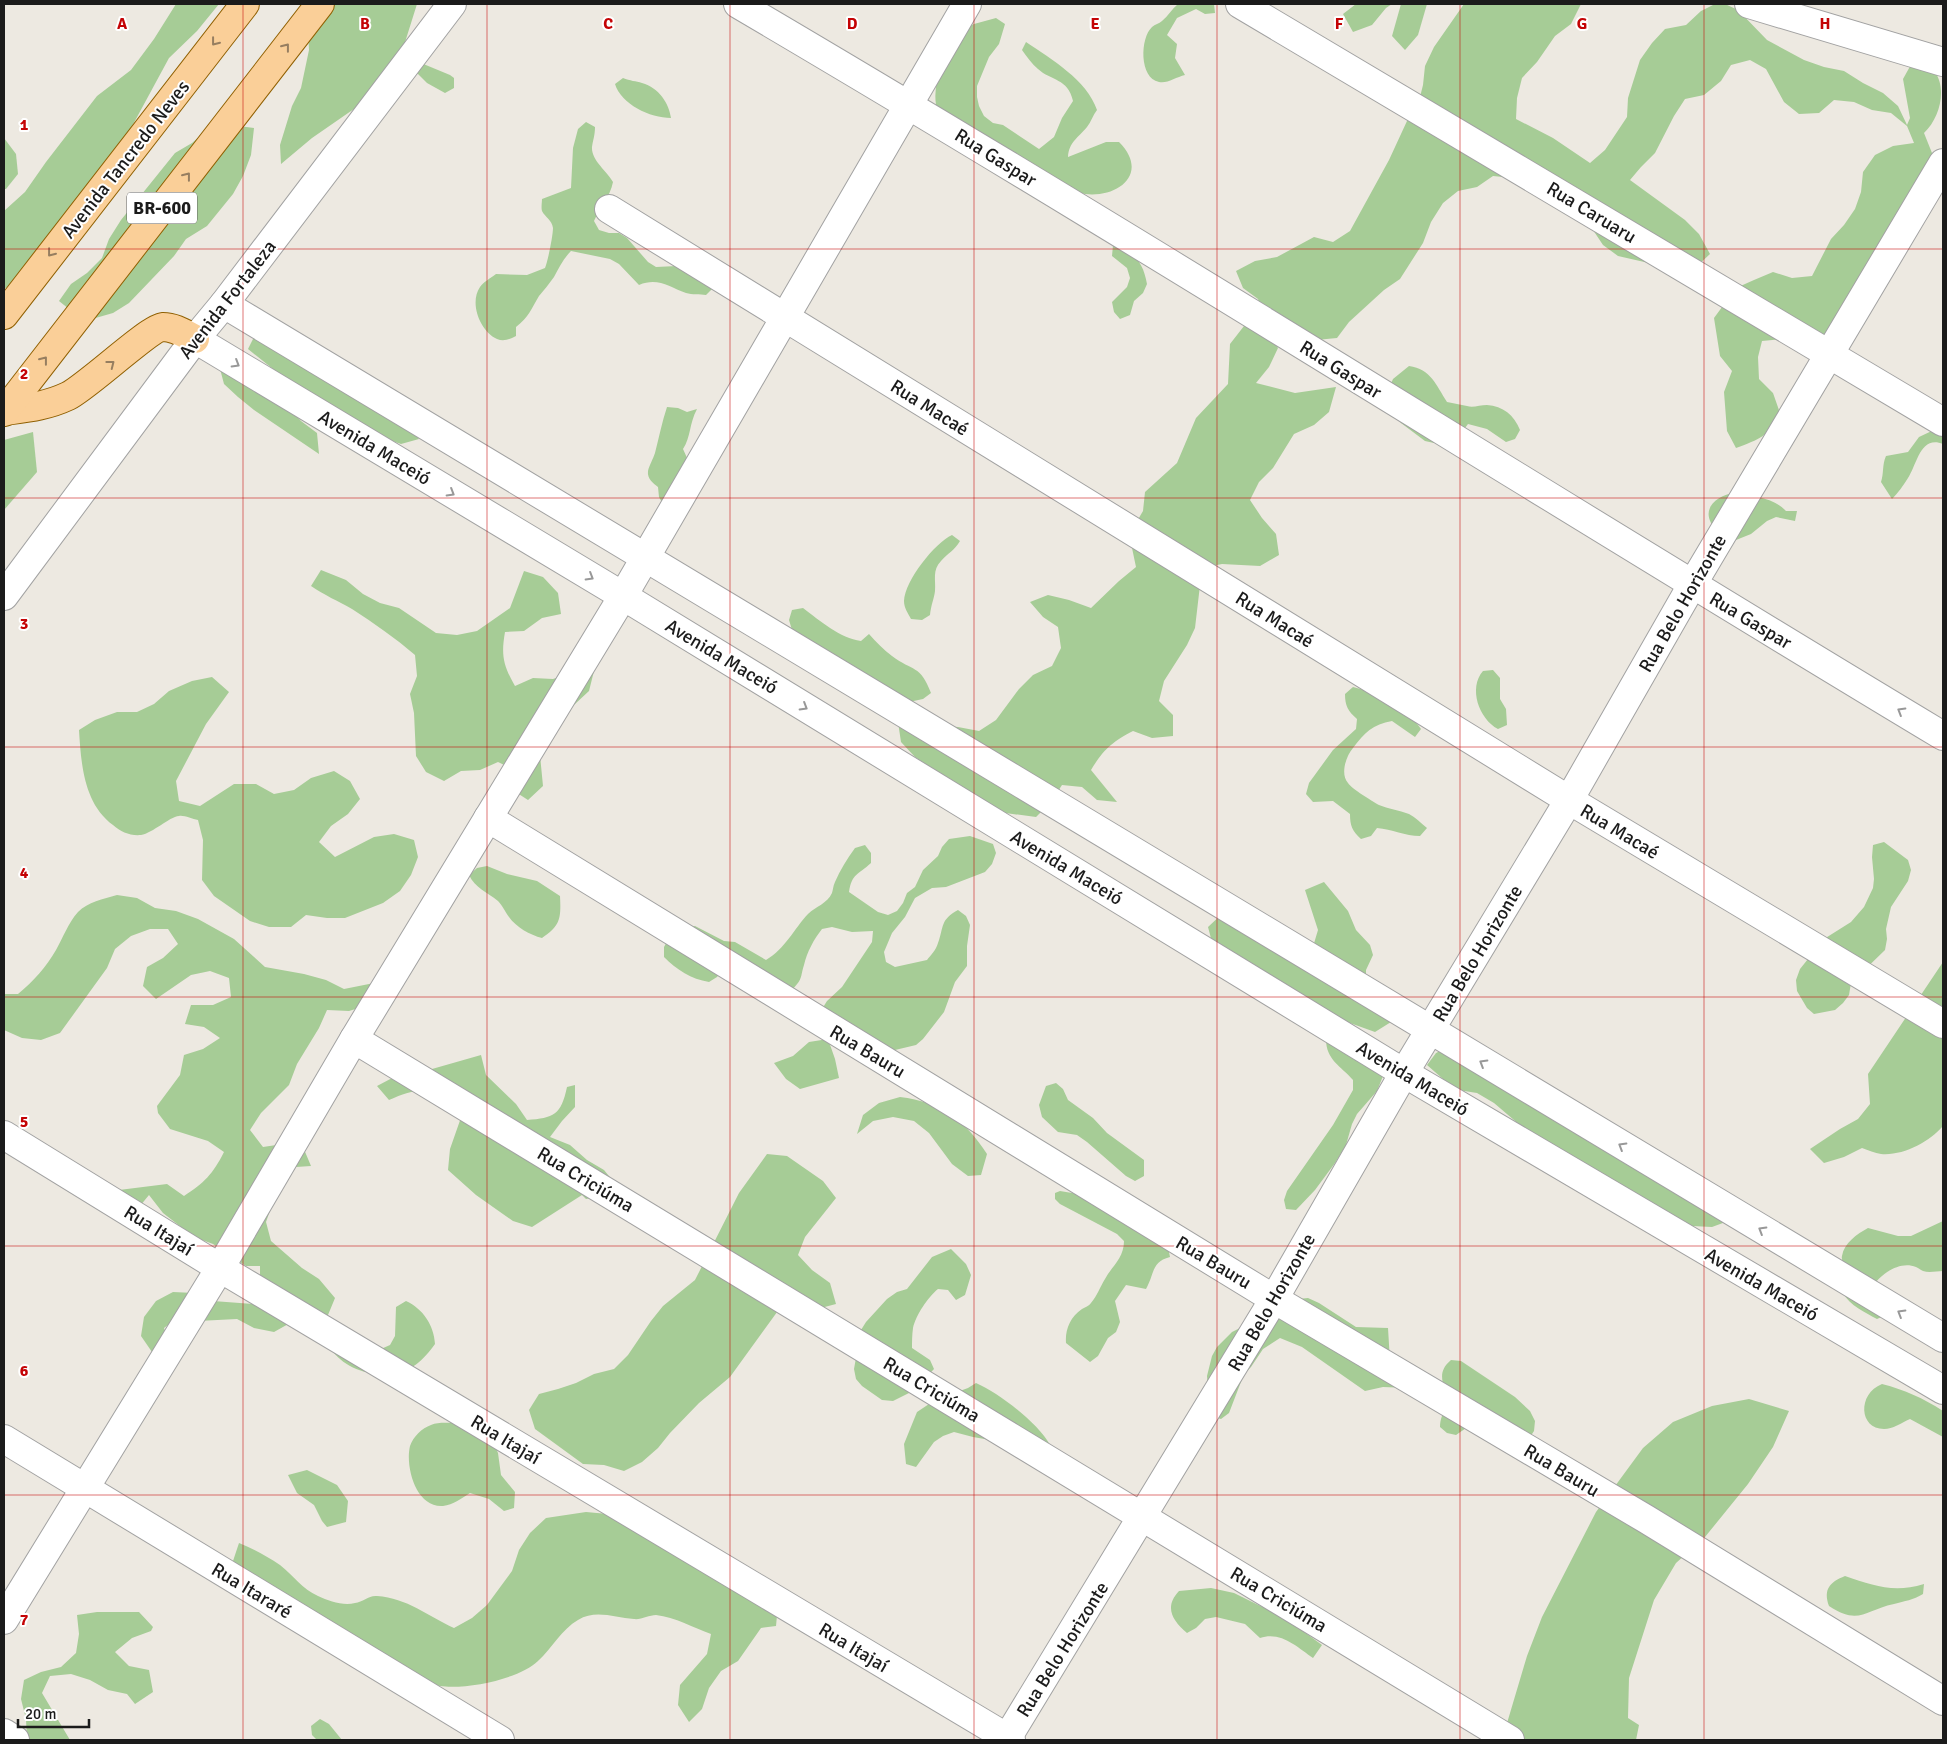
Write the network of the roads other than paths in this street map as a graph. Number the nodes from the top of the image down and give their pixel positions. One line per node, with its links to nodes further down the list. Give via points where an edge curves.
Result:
1 (245, 4): 13 (main road, Avenida Tancredo Neves / BR-600, one-way to 13)
2 (320, 4): 17 (main road, BR-600, one-way to 2)
3 (452, 4): 12 (street, Avenida Fortaleza)
4 (738, 4): 9 (street, Rua Gaspar)
5 (967, 4): 9 (street)
6 (1240, 4): 16 (street, Rua Caruaru)
7 (1749, 4): 8 (street)
8 (1943, 62)
9 (909, 104): 14 (street); 20 (street, Rua Gaspar)
10 (1943, 163): 16 (street, Rua Belo Horizonte)
11 (609, 209): 14 (street, Rua Macaé)
12 (224, 304): 15 (street, Avenida Fortaleza); 19 (street)
13 (4, 315)
14 (785, 318): 19 (street); 24 (street, Rua Macaé)
15 (194, 339): 17 (main road, one-way to 15, via 37,407 68,396 162,327 178,330); 21 (street, Avenida Fortaleza); 22 (street, Avenida Maceió, one-way to 22)
16 (1830, 354): 18 (street, Rua Caruaru); 20 (street, Rua Belo Horizonte)
17 (4, 411)
18 (1943, 422)
19 (646, 557): 22 (street); 27 (street)
20 (1692, 585): 23 (street, Rua Gaspar, one-way to 20); 24 (street, Rua Belo Horizonte)
21 (4, 596)
22 (623, 596): 25 (street); 29 (street, Avenida Maceió, one-way to 29)
23 (1943, 736)
24 (1569, 800): 26 (street, Rua Macaé); 27 (street, Rua Belo Horizonte)
25 (488, 818): 28 (street); 32 (street, Rua Bauru)
26 (1943, 1024)
27 (1430, 1030): 29 (street, Rua Belo Horizonte); 33 (street, one-way to 27)
28 (354, 1039): 31 (street); 37 (street, Rua Criciúma)
29 (1404, 1073): 32 (street, Rua Belo Horizonte); 34 (street, Avenida Maceió)
30 (4, 1135): 31 (street, Rua Itajaí)
31 (220, 1268): 36 (street); 43 (street, Rua Itajaí)
32 (1274, 1299): 37 (street, Rua Belo Horizonte); 39 (street, Rua Bauru, via 1646,1519)
33 (1943, 1338)
34 (1943, 1390)
35 (4, 1439): 36 (street, Rua Itararé)
36 (85, 1490): 38 (street); 42 (street, Rua Itararé)
37 (1143, 1517): 43 (street, Rua Belo Horizonte); 44 (street, Rua Criciúma)
38 (4, 1620)
39 (1943, 1701)
40 (4, 1733): 41 (street)
41 (15, 1740)
42 (500, 1740)
43 (1008, 1740)
44 (1510, 1740)

